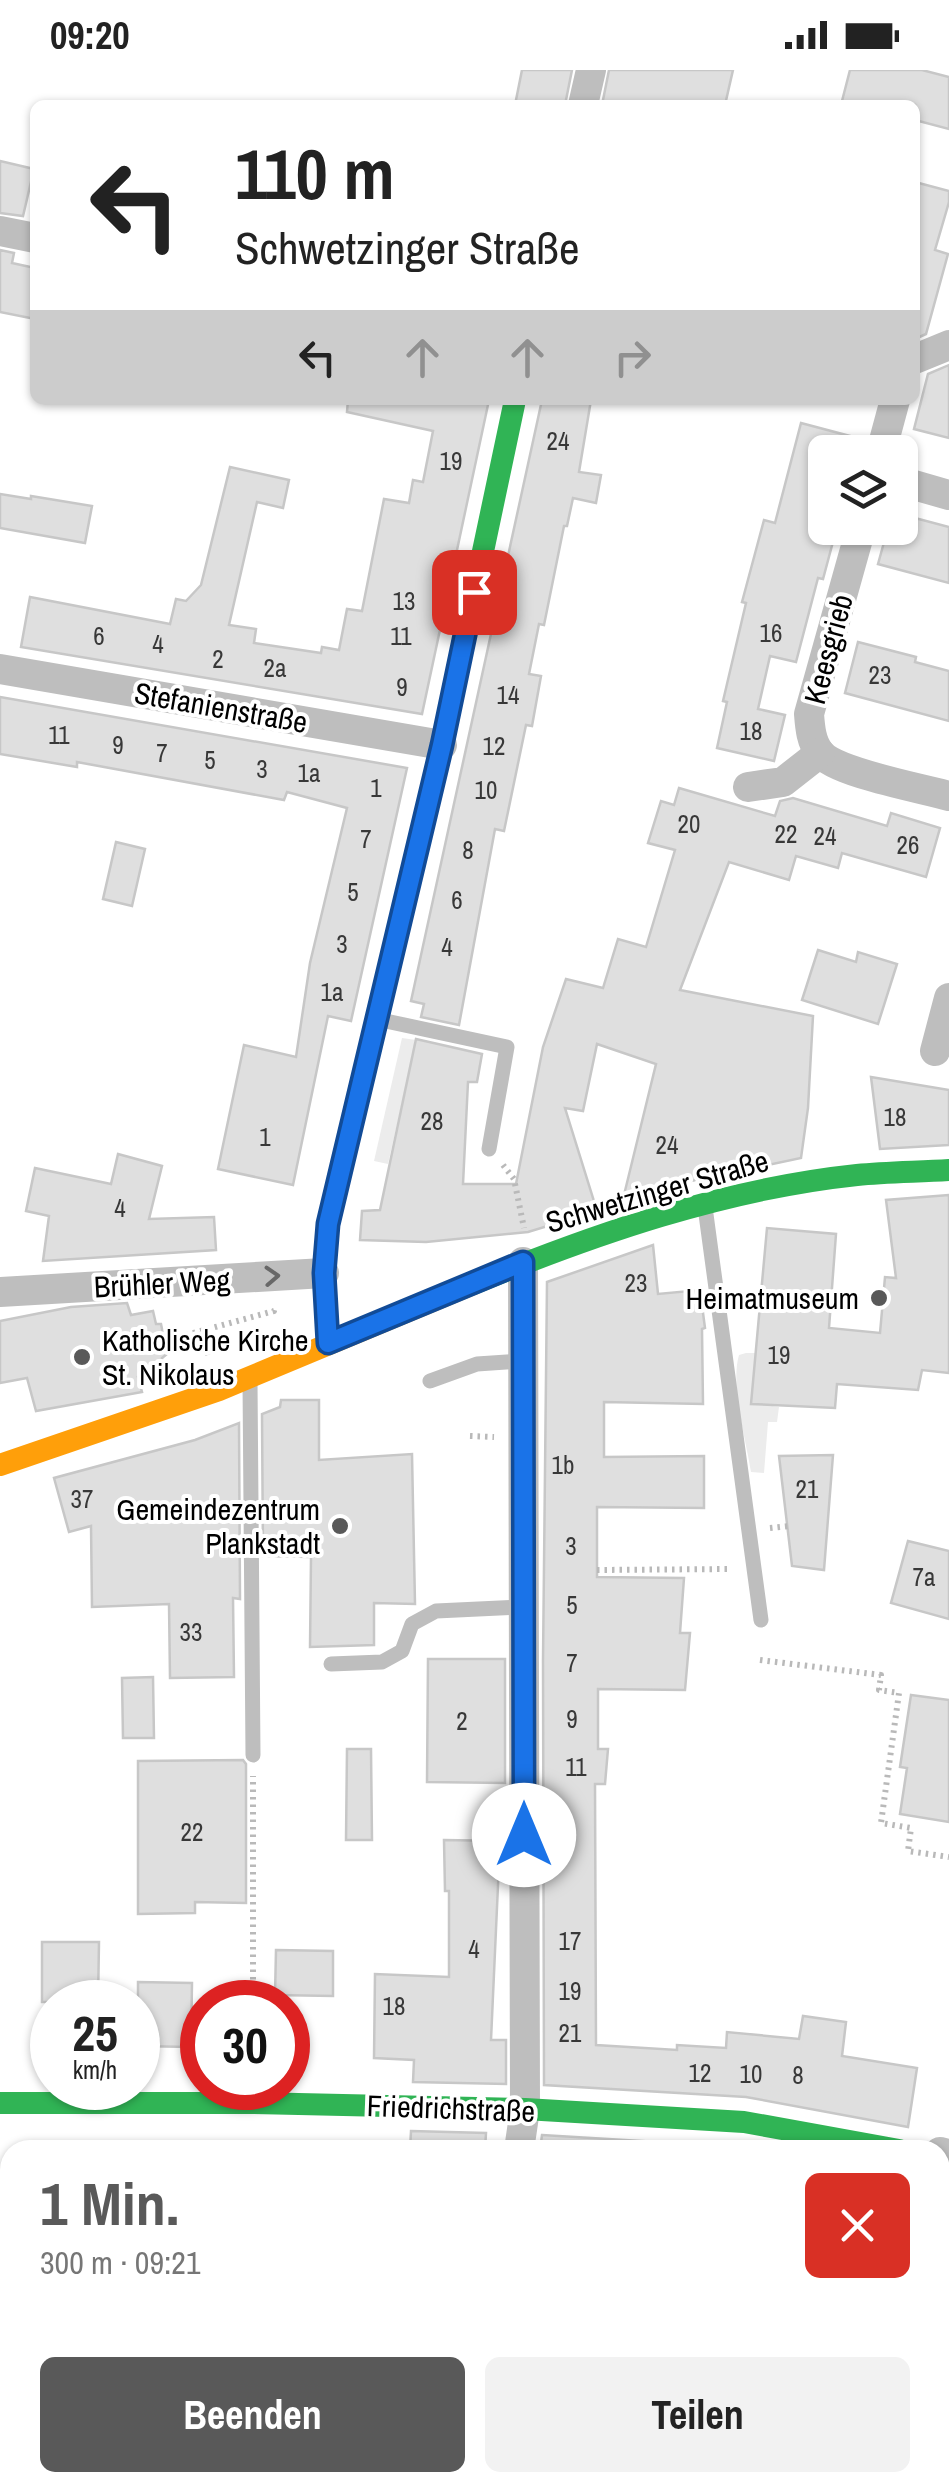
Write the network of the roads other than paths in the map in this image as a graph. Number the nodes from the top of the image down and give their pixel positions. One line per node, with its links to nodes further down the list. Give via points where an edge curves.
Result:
1 (591, 70): 2 (street)
2 (583, 100)
3 (0, 231): 4 (street)
4 (30, 237)
5 (949, 345): 6 (street)
6 (920, 357)
7 (514, 405): 14 (street)
8 (895, 405): 9 (street)
9 (887, 435)
10 (918, 487): 11 (street)
11 (949, 495)
12 (856, 545): 15 (street, Keesgrieb, via 809,714)
13 (0, 669): 14 (street, Stefanienstraße)
14 (442, 745): 19 (street)
15 (820, 753): 16 (street, via 783,782); 17 (street, via 837,766)
16 (748, 786)
17 (949, 796)
18 (949, 998): 20 (street)
19 (378, 1019): 21 (lane, via 507,1047); 25 (street, via 328,1224)
20 (935, 1051)
21 (489, 1149)
22 (949, 1170): 23 (street, Schwetzinger Straße, via 815,1179)
23 (704, 1203): 24 (street, Schwetzinger Straße); 33 (lane)
24 (527, 1261): 27 (street, Schwetzinger Straße); 28 (street)
25 (324, 1273): 26 (street, Brühler Weg, one-way to 25); 27 (street)
26 (0, 1292)
27 (328, 1343): 29 (street, Schwetzinger Straße)
28 (522, 1361): 30 (lane, via 478,1364); 32 (street, via 534,1556)
29 (250, 1378): 31 (street, Schwetzinger Straße); 35 (lane)
30 (430, 1381)
31 (0, 1465)
32 (523, 1607): 34 (lane, via 436,1611 412,1624 402,1651 382,1662); 37 (street)
33 (761, 1620)
34 (331, 1664)
35 (253, 1755)
36 (0, 2103): 37 (street, Friedrichstraße)
37 (525, 2110): 38 (street); 39 (street, Friedrichstraße, via 744,2122)
38 (520, 2140)
39 (844, 2140)

